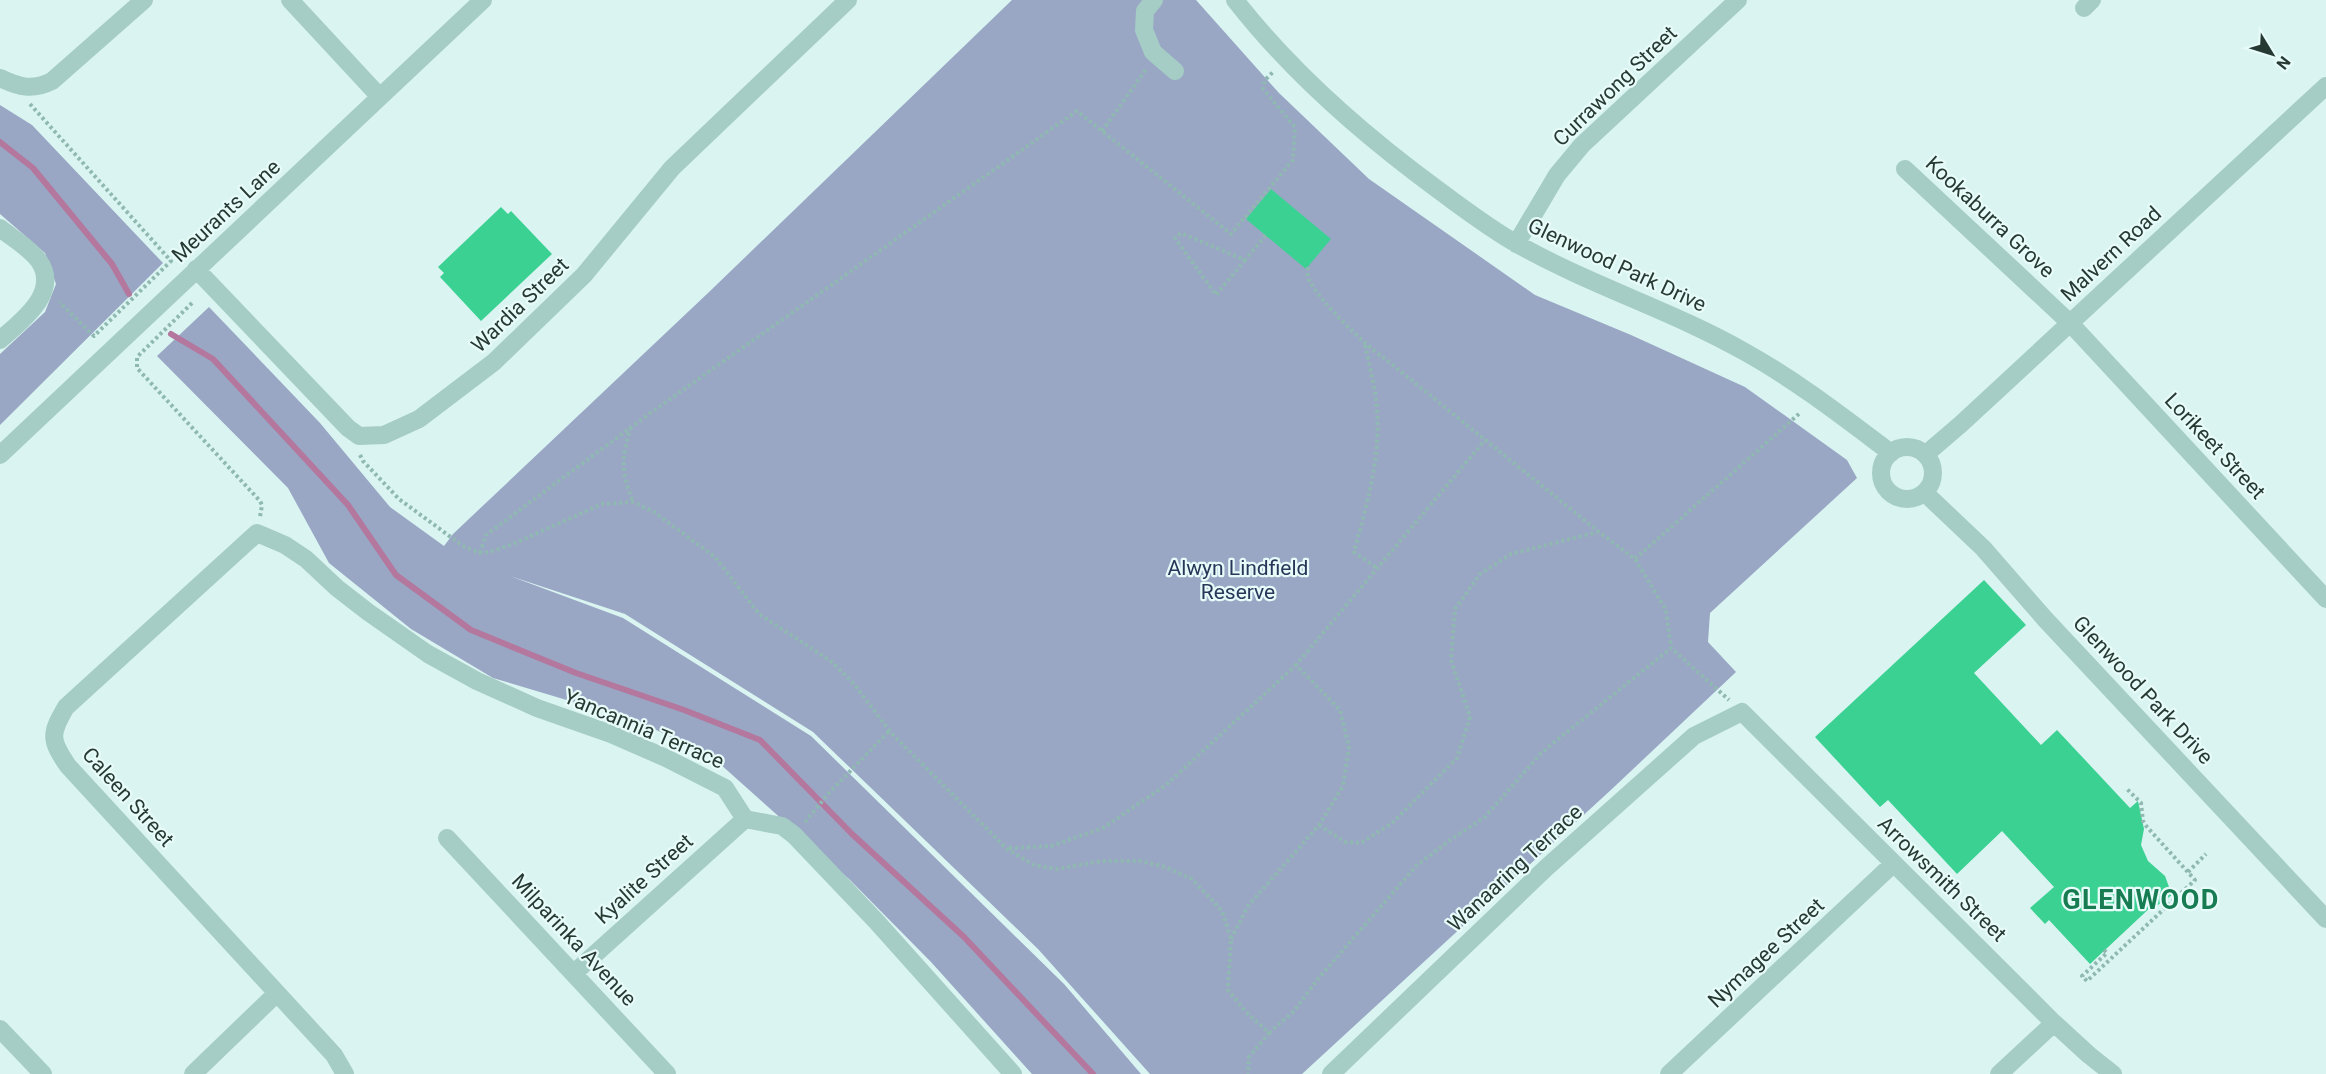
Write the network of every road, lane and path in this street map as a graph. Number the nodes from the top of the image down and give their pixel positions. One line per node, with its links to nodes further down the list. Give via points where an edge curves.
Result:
1 (144, 0): 13 (street, via 52,81)
2 (290, 0): 14 (street)
3 (483, 0): 14 (street, Meurants Lane)
4 (848, 0): 30 (street, Wardia Street, via 672,168 584,275 494,362 419,419 384,435)
5 (1154, 0): 9 (street, via 1145,11 1144,30 1153,52)
6 (1235, 0): 19 (street, Glenwood Park Drive, via 1286,60 1359,128 1456,203)
7 (1738, 0): 19 (street, Currawong Street, via 1582,145 1557,175)
8 (1147, 67): 15 (path)
9 (1175, 70)
10 (1273, 71): 15 (path, via 1263,89 1295,128 1293,160 1231,234)
11 (0, 78): 13 (street)
12 (2326, 86): 25 (street, Malvern Road)
13 (22, 88): 23 (path, via 27,101 171,261 94,336)
14 (380, 97): 22 (street, Meurants Lane)
15 (1102, 130): 29 (path, via 1077,111)
16 (1905, 169): 25 (street, Kookaburra Grove)
17 (0, 228): 26 (street, via 39,261 45,282 36,305)
18 (1266, 235): 20 (path)
19 (1516, 243): 32 (street, Glenwood Park Drive, via 1559,267 1744,351 1811,393)
20 (1245, 260): 20 (path, via 1216,295 1175,238 1180,233)
21 (1308, 267): 27 (path, via 1308,278 1316,290)
22 (196, 269): 30 (street); 34 (street, Meurants Lane)
23 (57, 301)
24 (188, 307): 38 (path, via 136,357 137,368 260,501)
25 (2070, 323): 33 (street, Malvern Road); 42 (street, Lorikeet Street)
26 (0, 340)
27 (1365, 344): 31 (path); 41 (path, via 1377,401 1376,440 1367,502 1354,552)
28 (1800, 413): 40 (path)
29 (631, 427): 36 (path, via 622,466); 39 (path, via 486,536)
30 (359, 436): 39 (path, via 358,449 363,461 399,499 463,546)
31 (1485, 440): 37 (path); 41 (path)
32 (1891, 453): 33 (street, via 1912,447); 35 (street, via 1882,466 1886,489 1900,499 1918,498)
33 (1926, 454): 35 (street, via 1933,478)
34 (0, 455)
35 (1925, 493): 56 (street, Glenwood Park Drive, via 1983,548)
36 (633, 502): 39 (path, via 602,504 513,544); 46 (path, via 654,512 715,557 759,614 832,662)
37 (1599, 532): 40 (path); 50 (path, via 1511,554 1480,574 1455,609 1451,660 1470,717 1457,758 1392,822 1361,843 1345,842)
38 (257, 533): 49 (street, Yancannia Terrace, via 306,559 337,588 428,654 477,681 537,708 611,734 725,788); 60 (street, Caleen Street, via 66,706 55,725 55,747 68,766)
39 (480, 553)
40 (1635, 559): 43 (path, via 1666,610)
41 (1378, 568): 44 (path)
42 (2326, 599)
43 (1671, 648): 45 (path); 63 (path, via 1541,753 1485,817 1417,865 1294,1011)
44 (1296, 665): 50 (path, via 1340,710 1349,747 1343,786); 52 (path, via 1166,785 1103,828 1051,846)
45 (1742, 712): 54 (street, Arrowsmith Street); 70 (street, Wanaaring Terrace, via 1694,736 1546,868)
46 (890, 730): 48 (path); 52 (path)
47 (2126, 788): 55 (path, via 2141,803 2147,827)
48 (813, 811)
49 (745, 819): 59 (street, Kyalite Street); 68 (street, via 782,826 794,835)
50 (1319, 825): 57 (path, via 1248,906)
51 (447, 838): 59 (street, Milparinka Avenue)
52 (1007, 849): 57 (path, via 1034,865 1057,869 1101,861 1141,861 1165,867 1192,879 1222,911)
53 (2206, 854): 55 (path)
54 (1893, 864): 61 (street, Arrowsmith Street); 71 (street, Nymagee Street)
55 (2188, 872): 58 (path, via 2195,880 2087,981 2082,976 2108,953)
56 (2326, 919)
57 (1231, 939): 63 (path, via 1228,990)
58 (2104, 950)
59 (574, 973): 67 (street, Milparinka Avenue)
60 (277, 993): 65 (street); 66 (street, Caleen Street, via 334,1054)
61 (2054, 1023): 72 (street); 73 (street, Arrowsmith Street)
62 (0, 1029): 64 (street)
63 (1269, 1033): 69 (path, via 1250,1057)
64 (43, 1074)
65 (193, 1074)
66 (345, 1074)
67 (667, 1074)
68 (1013, 1074)
69 (1248, 1074)
70 (1331, 1074)
71 (1670, 1074)
72 (1999, 1074)
73 (2113, 1074)

